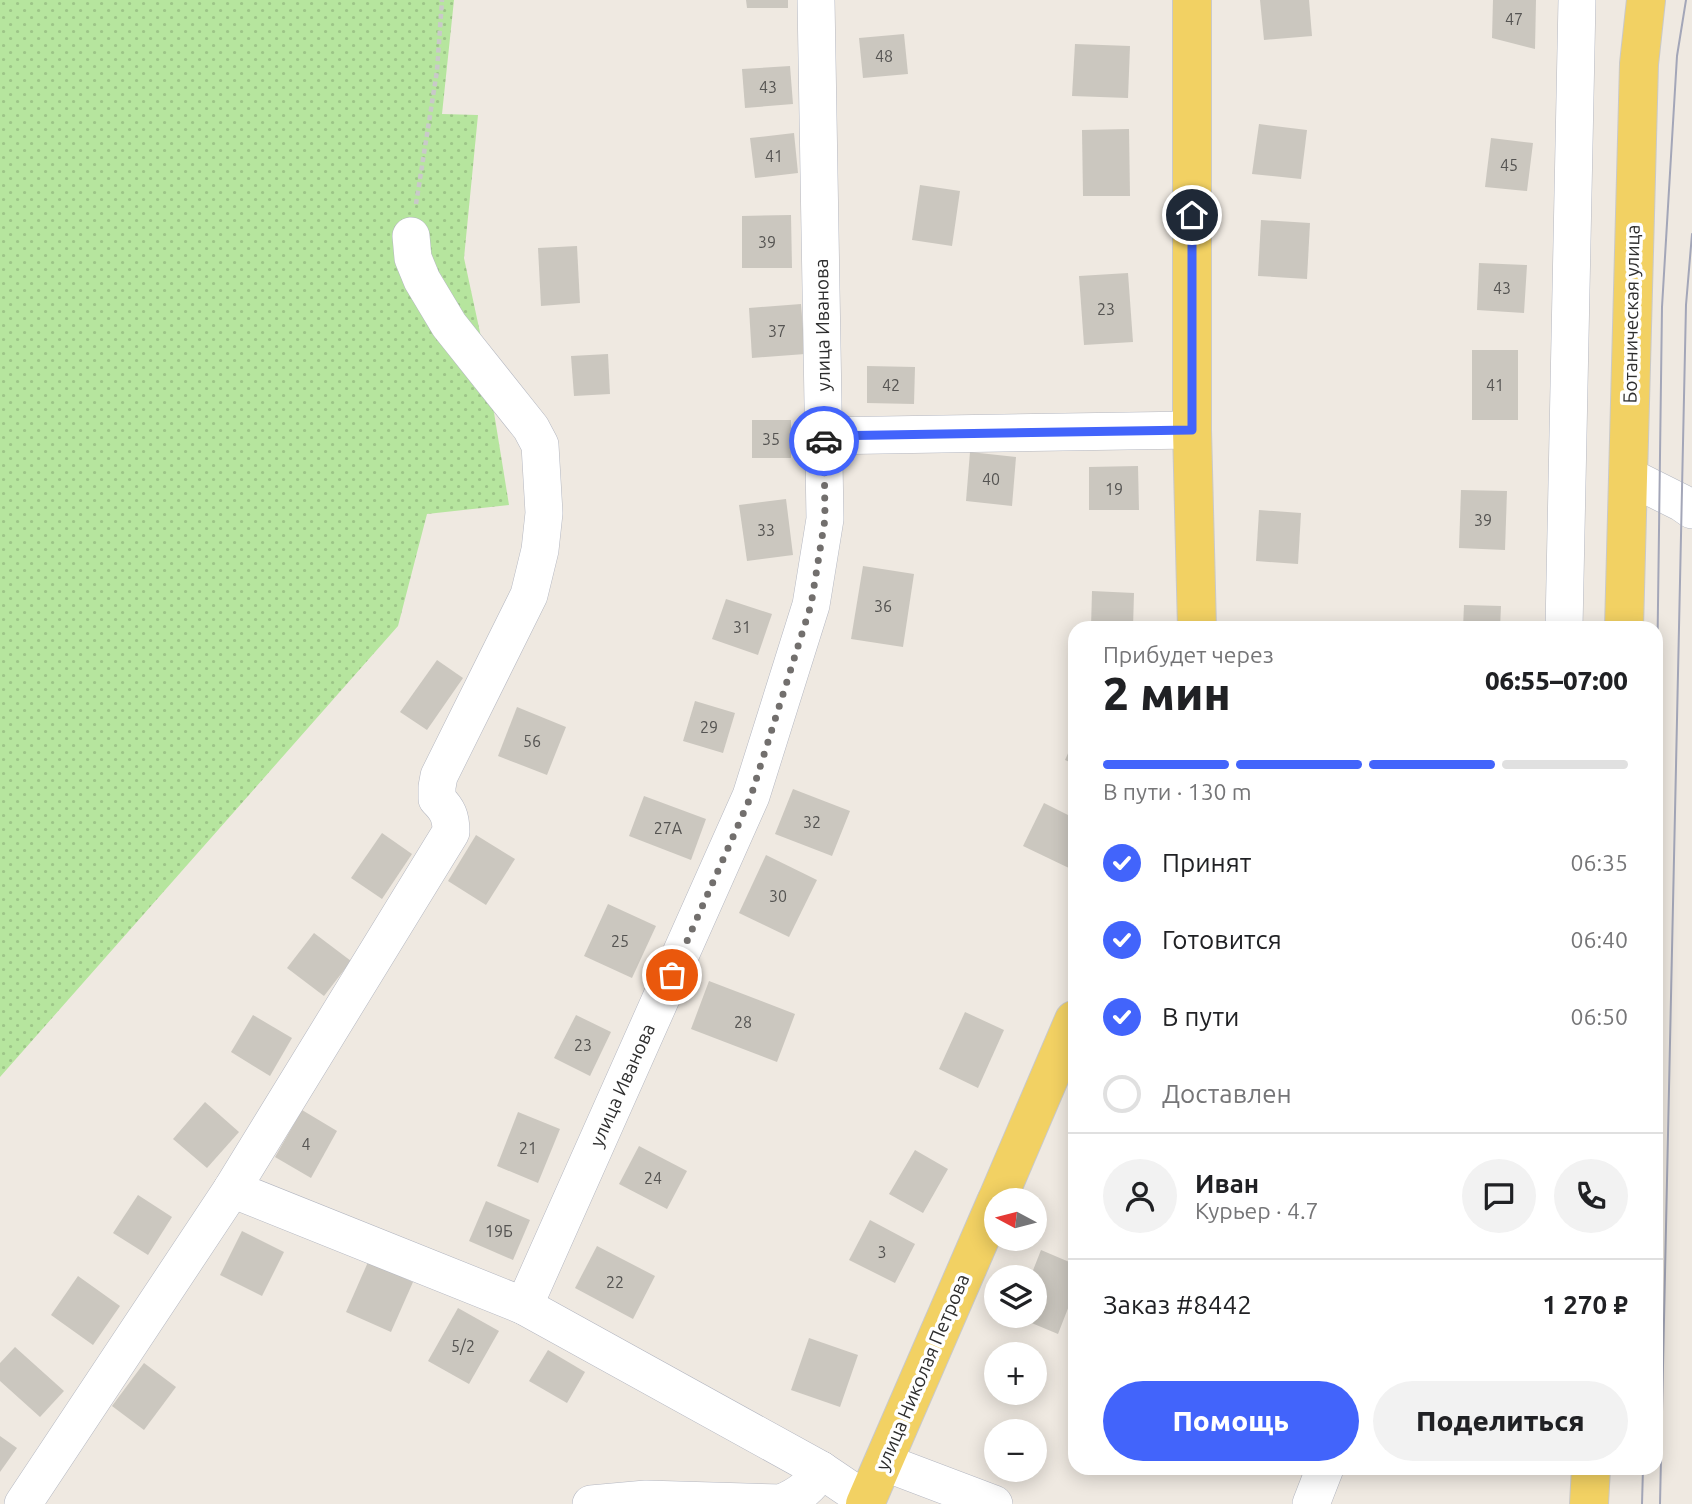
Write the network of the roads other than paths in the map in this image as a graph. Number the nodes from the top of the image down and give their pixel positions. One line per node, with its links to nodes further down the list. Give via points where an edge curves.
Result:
1 (816, 0): 7 (street, улица Иванова)
2 (1192, 0): 6 (main road)
3 (1577, 0): 11 (street)
4 (1646, 0): 8 (main road, Ботаническая улица, via 1639,64)
5 (411, 236): 15 (street, via 422,280 449,325 540,445 544,513 540,550 530,595 439,776 437,799 447,809 451,832)
6 (1192, 430): 7 (street); 10 (main road)
7 (824, 436): 17 (street, улица Иванова, via 825,519 811,605 751,796)
8 (1628, 476): 9 (street); 12 (main road, Ботаническая улица)
9 (1692, 510)
10 (1197, 621)
11 (1564, 621)
12 (1625, 621)
13 (1068, 1034): 14 (main road, улица Николая Петрова)
14 (1002, 1188)
15 (232, 1189): 17 (street); 24 (street)
16 (984, 1229): 18 (main road, улица Николая Петрова)
17 (524, 1306): 21 (street)
18 (883, 1462): 22 (main road, улица Николая Петрова); 26 (street)
19 (1322, 1475): 27 (street)
20 (1591, 1475): 28 (main road)
21 (805, 1490): 22 (street); 23 (street, via 781,1503)
22 (866, 1502)
23 (728, 1503): 25 (street, via 646,1499)
24 (23, 1504)
25 (591, 1504)
26 (994, 1504)
27 (1311, 1504)
28 (1589, 1504)

